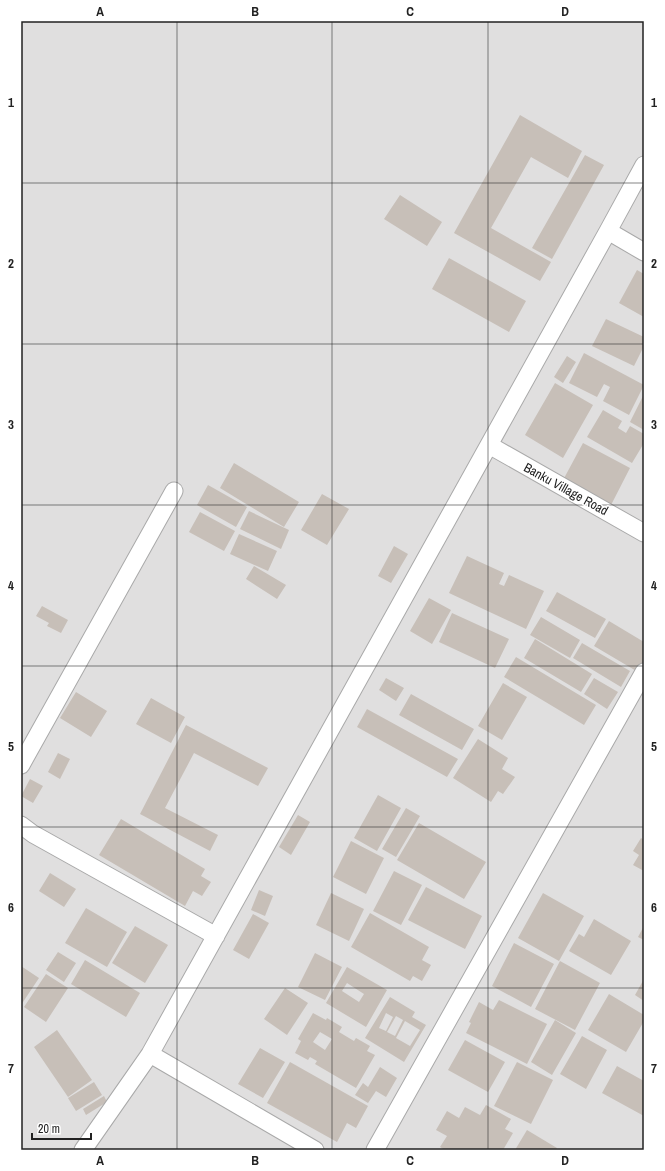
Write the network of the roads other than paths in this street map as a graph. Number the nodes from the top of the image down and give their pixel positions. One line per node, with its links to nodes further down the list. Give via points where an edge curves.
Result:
1 (644, 165): 2 (street)
2 (608, 231): 3 (street); 4 (street)
3 (644, 252)
4 (489, 445): 6 (street, Banku Village Road); 10 (street)
5 (174, 491): 8 (street)
6 (644, 533)
7 (644, 672): 14 (street)
8 (21, 765)
9 (21, 826): 10 (street)
10 (216, 936): 11 (street)
11 (150, 1054): 12 (street); 13 (street)
12 (83, 1150)
13 (315, 1150)
14 (375, 1150)

